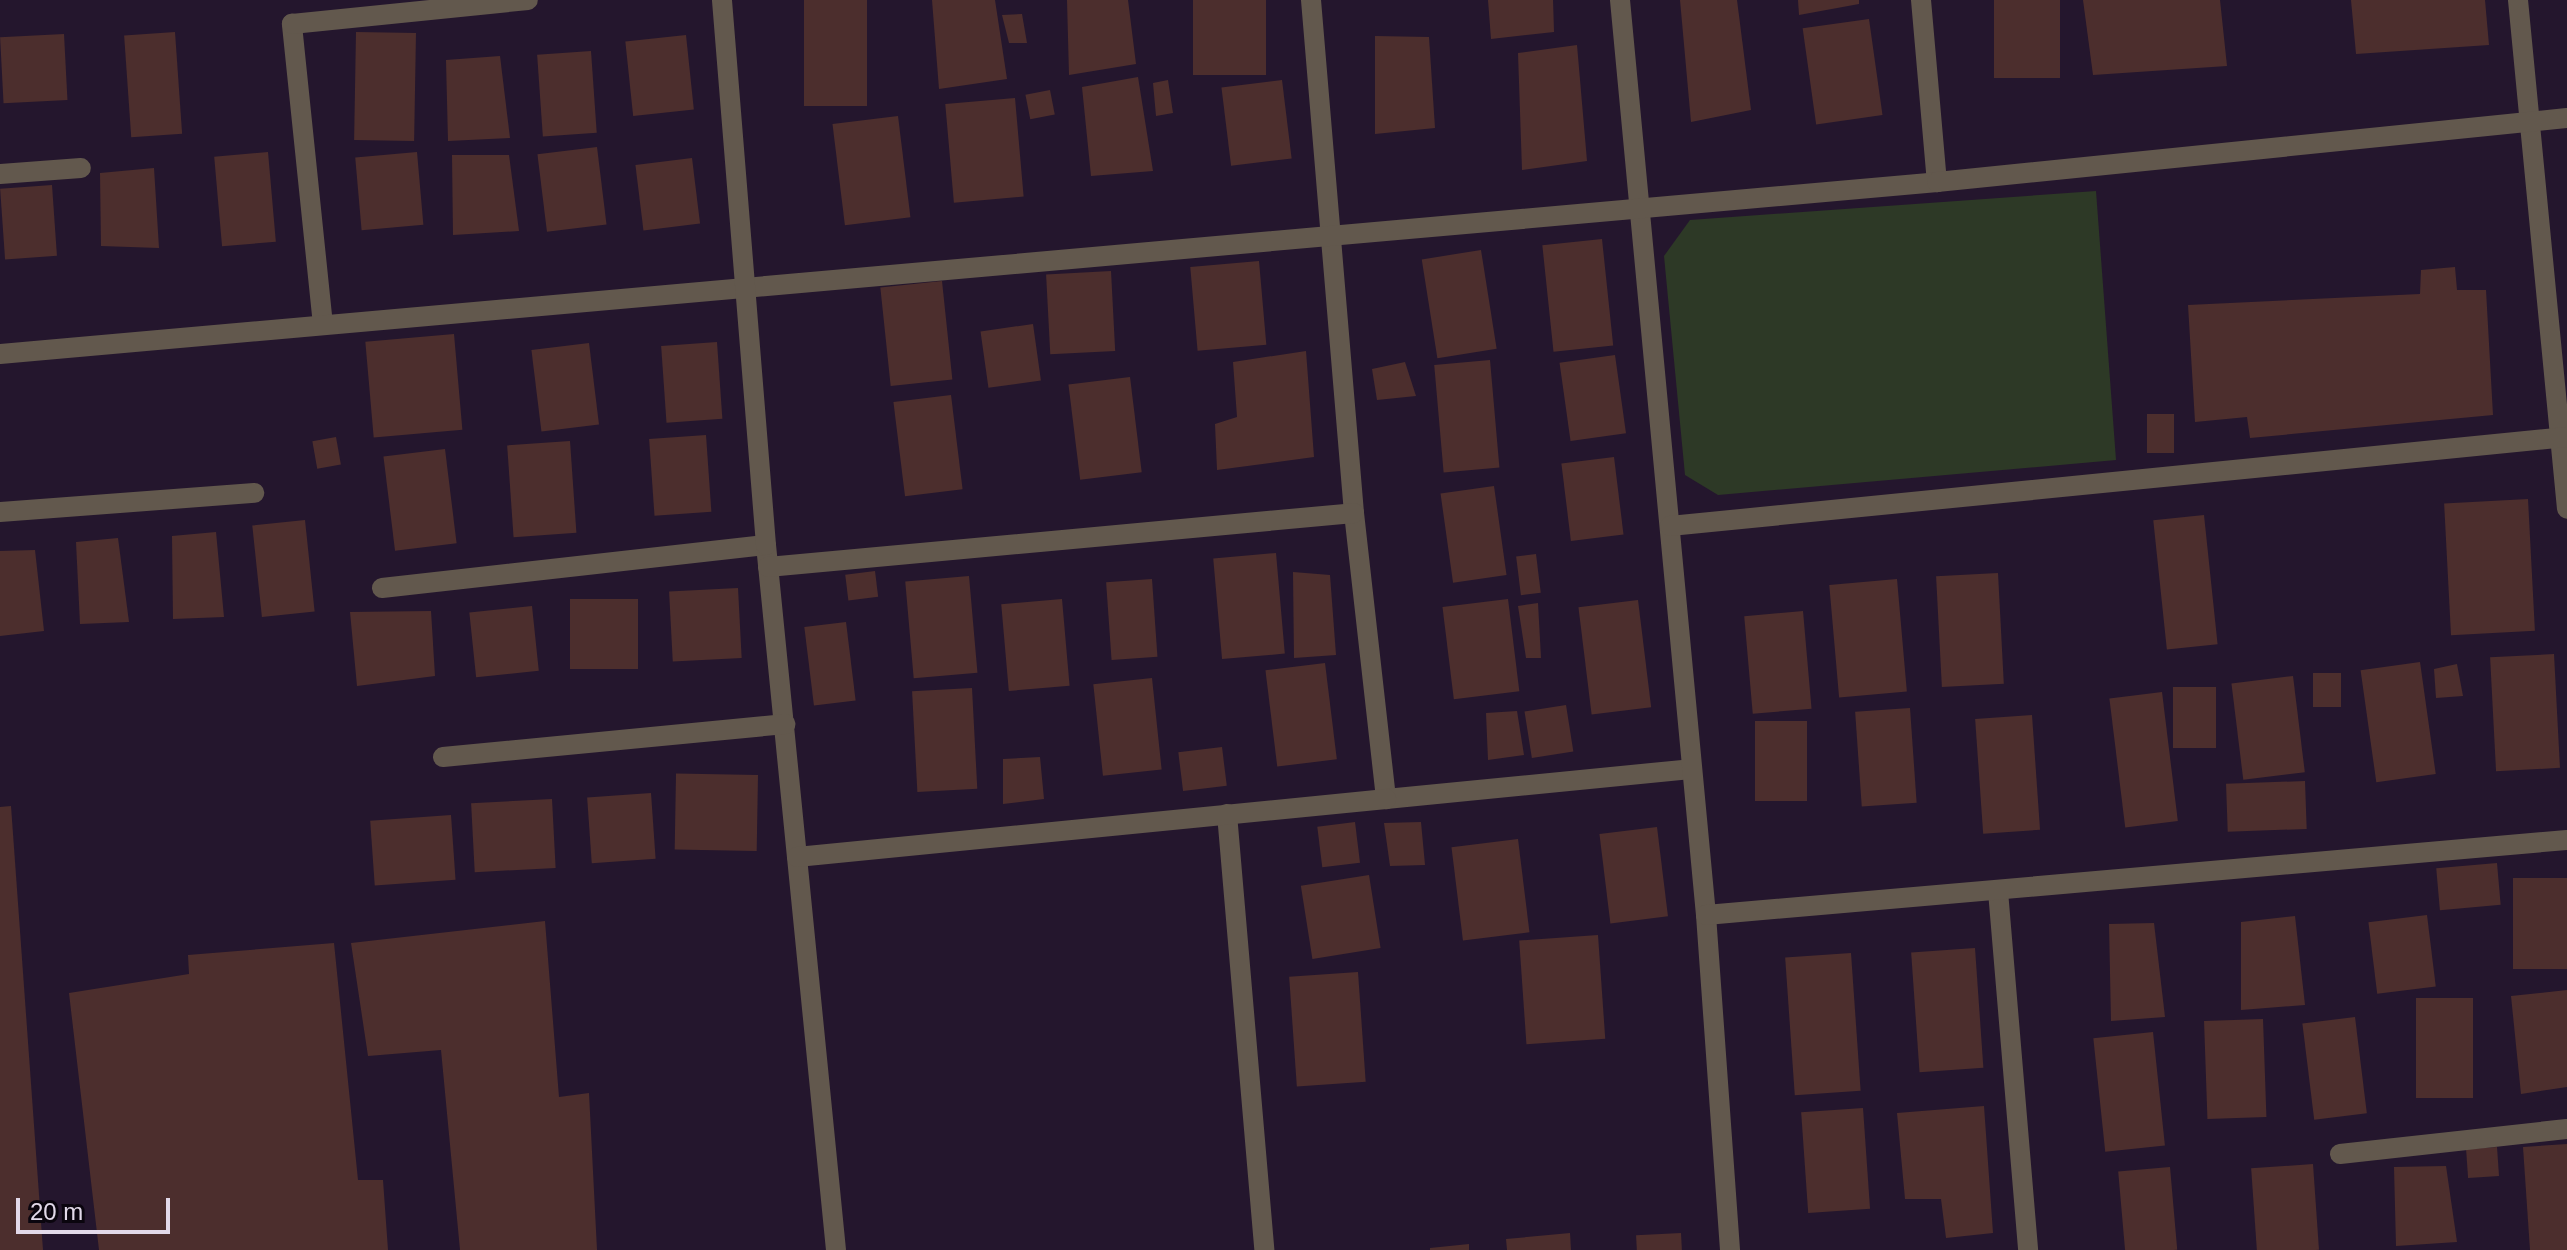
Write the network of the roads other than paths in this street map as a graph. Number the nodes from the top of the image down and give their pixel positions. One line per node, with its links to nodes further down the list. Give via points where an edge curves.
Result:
1 (528, 0): 15 (street, via 292,24)
2 (722, 0): 14 (street)
3 (1311, 0): 13 (street)
4 (1620, 0): 12 (street)
5 (1921, 0): 11 (street)
6 (2518, 0): 8 (street)
7 (2567, 118): 8 (street)
8 (2529, 121): 11 (street); 17 (street)
9 (81, 168): 10 (street)
10 (0, 174)
11 (1937, 182): 12 (street)
12 (1636, 206): 13 (street); 22 (street)
13 (1330, 235): 14 (street); 21 (street)
14 (749, 290): 15 (street); 23 (street)
15 (323, 325): 16 (street)
16 (0, 354)
17 (2564, 438): 19 (street); 22 (street)
18 (254, 493): 20 (street)
19 (2567, 509)
20 (0, 512)
21 (1354, 513): 24 (street); 29 (street)
22 (1670, 526): 28 (street)
23 (766, 545): 24 (street); 25 (street)
24 (768, 567): 26 (street)
25 (382, 588)
26 (785, 724): 27 (street); 32 (street)
27 (443, 757)
28 (1691, 769): 29 (street); 34 (street)
29 (1386, 799): 30 (street)
30 (1227, 814): 32 (street); 38 (street)
31 (2567, 840): 33 (street)
32 (797, 857): 37 (street)
33 (1998, 891): 34 (street); 40 (street)
34 (1706, 915): 39 (street)
35 (2567, 1129): 36 (street)
36 (2340, 1154)
37 (836, 1250)
38 (1264, 1250)
39 (1730, 1250)
40 (2028, 1250)

